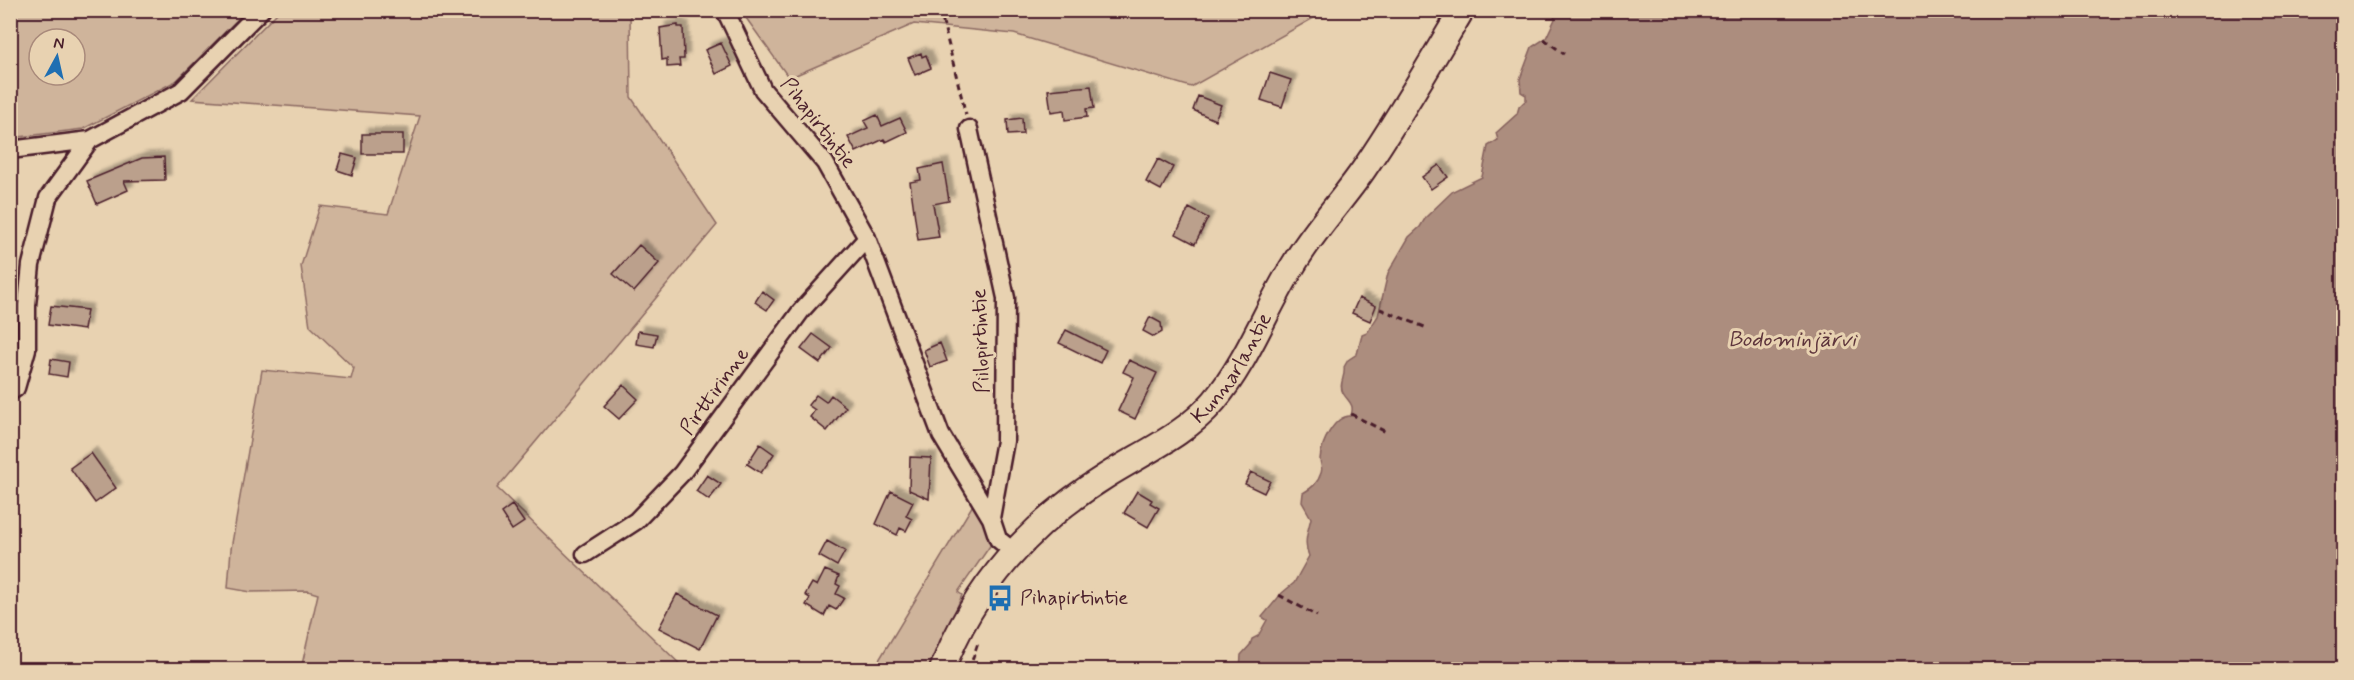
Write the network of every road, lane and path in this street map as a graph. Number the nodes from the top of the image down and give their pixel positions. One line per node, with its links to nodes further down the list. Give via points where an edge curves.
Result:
1 (261, 10): 8 (street, via 181,91)
2 (725, 10): 10 (street, Pihapirtintie, via 762,90 825,163)
3 (940, 10): 7 (path)
4 (1462, 10): 17 (main road, Kunnarlantie, via 1363,170 1294,264 1230,381 1213,403 1173,437 1078,494)
5 (1544, 39): 6 (path)
6 (1564, 54)
7 (969, 129): 16 (street, Piilopirtintie, via 1006,298 1005,441)
8 (90, 140): 9 (street); 13 (street, via 48,198 31,265 27,349 16,388)
9 (10, 150)
10 (867, 238): 16 (street, Pihapirtintie, via 941,435); 18 (street, Pirttirinne, via 801,311 682,473 636,521)
11 (1380, 309): 12 (path)
12 (1427, 328)
13 (10, 392)
14 (1351, 414): 15 (path)
15 (1386, 432)
16 (991, 518): 17 (street, Pihapirtintie, via 998,539)
17 (1014, 552): 21 (main road, Kunnarlantie, via 969,612)
18 (585, 554)
19 (1280, 595): 20 (path)
20 (1317, 616)
21 (942, 669)

